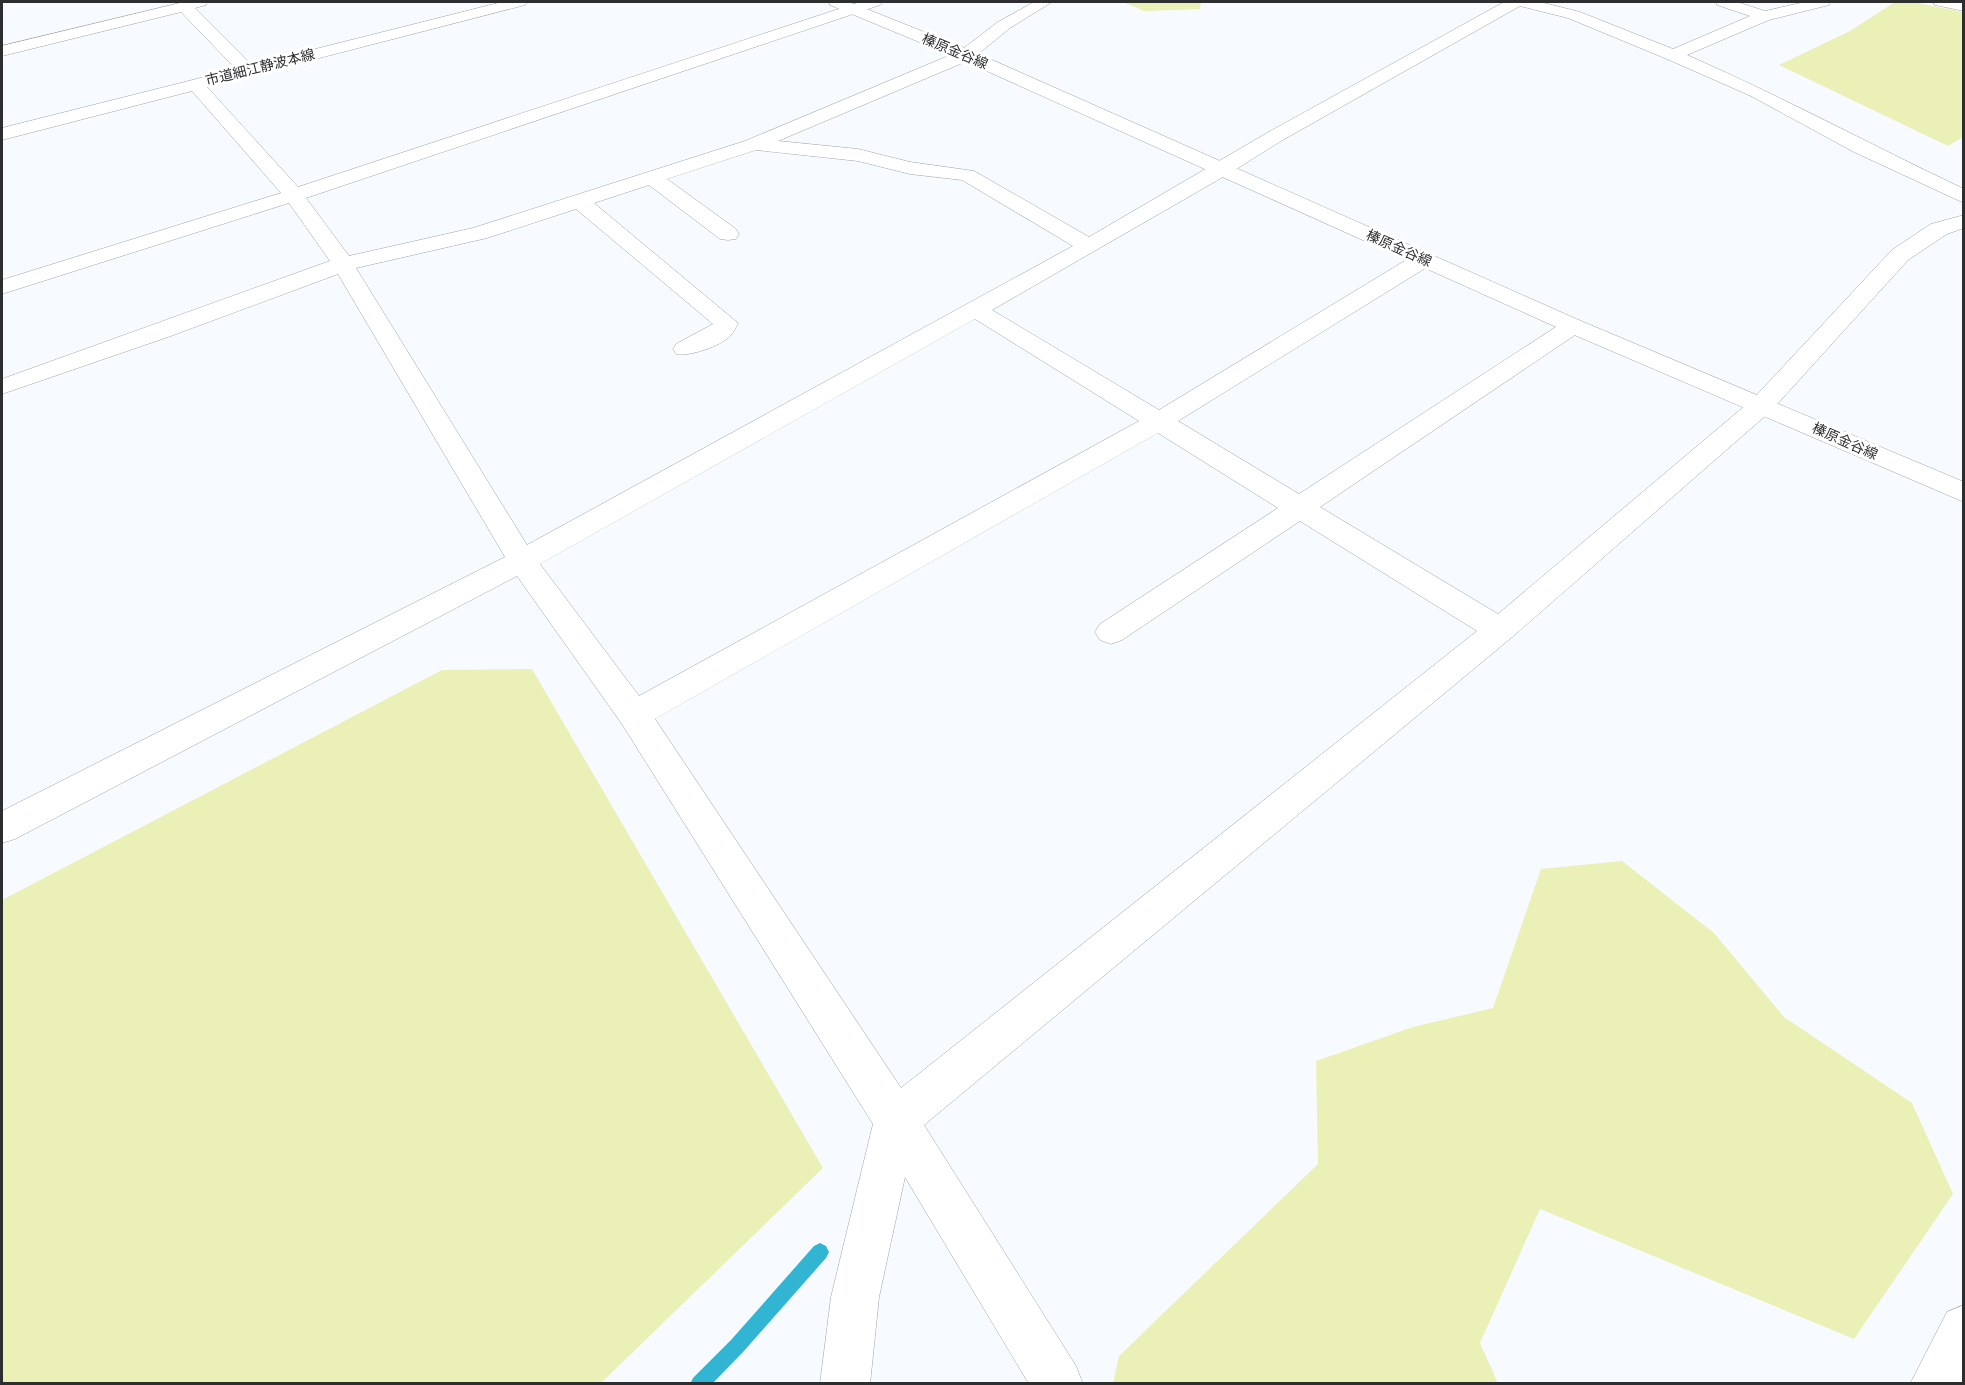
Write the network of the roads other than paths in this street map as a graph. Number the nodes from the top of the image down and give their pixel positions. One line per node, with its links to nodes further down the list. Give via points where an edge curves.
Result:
1 (519, 2): 15 (street, 市道細江静波本線)
2 (1044, 2): 13 (street, via 1004,25)
3 (1515, 2): 19 (street)
4 (1523, 2): 14 (street, via 1574,15)
5 (1723, 2): 11 (street)
6 (1823, 2): 11 (street)
7 (1941, 2): 10 (street)
8 (193, 4): 12 (street); 15 (street)
9 (854, 4): 13 (street, 榛原金谷線); 21 (street)
10 (1964, 6)
11 (1764, 16): 14 (street)
12 (2, 51)
13 (966, 55): 18 (street); 19 (street, 榛原金谷線)
14 (1673, 55): 22 (street, via 1756,92)
15 (247, 70): 16 (street, 市道細江静波本線)
16 (195, 84): 17 (street, 市道細江静波本線); 21 (street)
17 (2, 134)
18 (754, 145): 20 (street); 26 (street, via 858,155 910,168 968,175)
19 (1223, 169): 26 (street); 27 (street, 榛原金谷線)
20 (652, 177): 23 (street); 25 (street)
21 (294, 195): 28 (street); 29 (street)
22 (1964, 197)
23 (579, 201): 28 (street, via 479,233); 32 (street, via 726,323 721,332)
24 (1964, 221): 34 (street, via 1939,229 1900,255)
25 (728, 234)
26 (1089, 246): 30 (street)
27 (1424, 260): 31 (street, 榛原金谷線); 35 (street)
28 (343, 264): 33 (street); 38 (street)
29 (2, 287)
30 (974, 309): 35 (street); 38 (street)
31 (1573, 326): 34 (street, 榛原金谷線); 37 (street)
32 (685, 349)
33 (2, 387)
34 (1762, 405): 36 (street, 榛原金谷線); 39 (street)
35 (1158, 422): 37 (street); 41 (street)
36 (1964, 493)
37 (1298, 507): 39 (street); 40 (street)
38 (522, 561): 41 (street); 42 (street)
39 (1500, 630): 43 (street)
40 (1111, 632)
41 (634, 715): 43 (street)
42 (2, 828)
43 (896, 1120): 45 (street, via 855,1297); 46 (street)
44 (1964, 1329): 47 (street)
45 (845, 1383)
46 (1058, 1383)
47 (1935, 1383)

